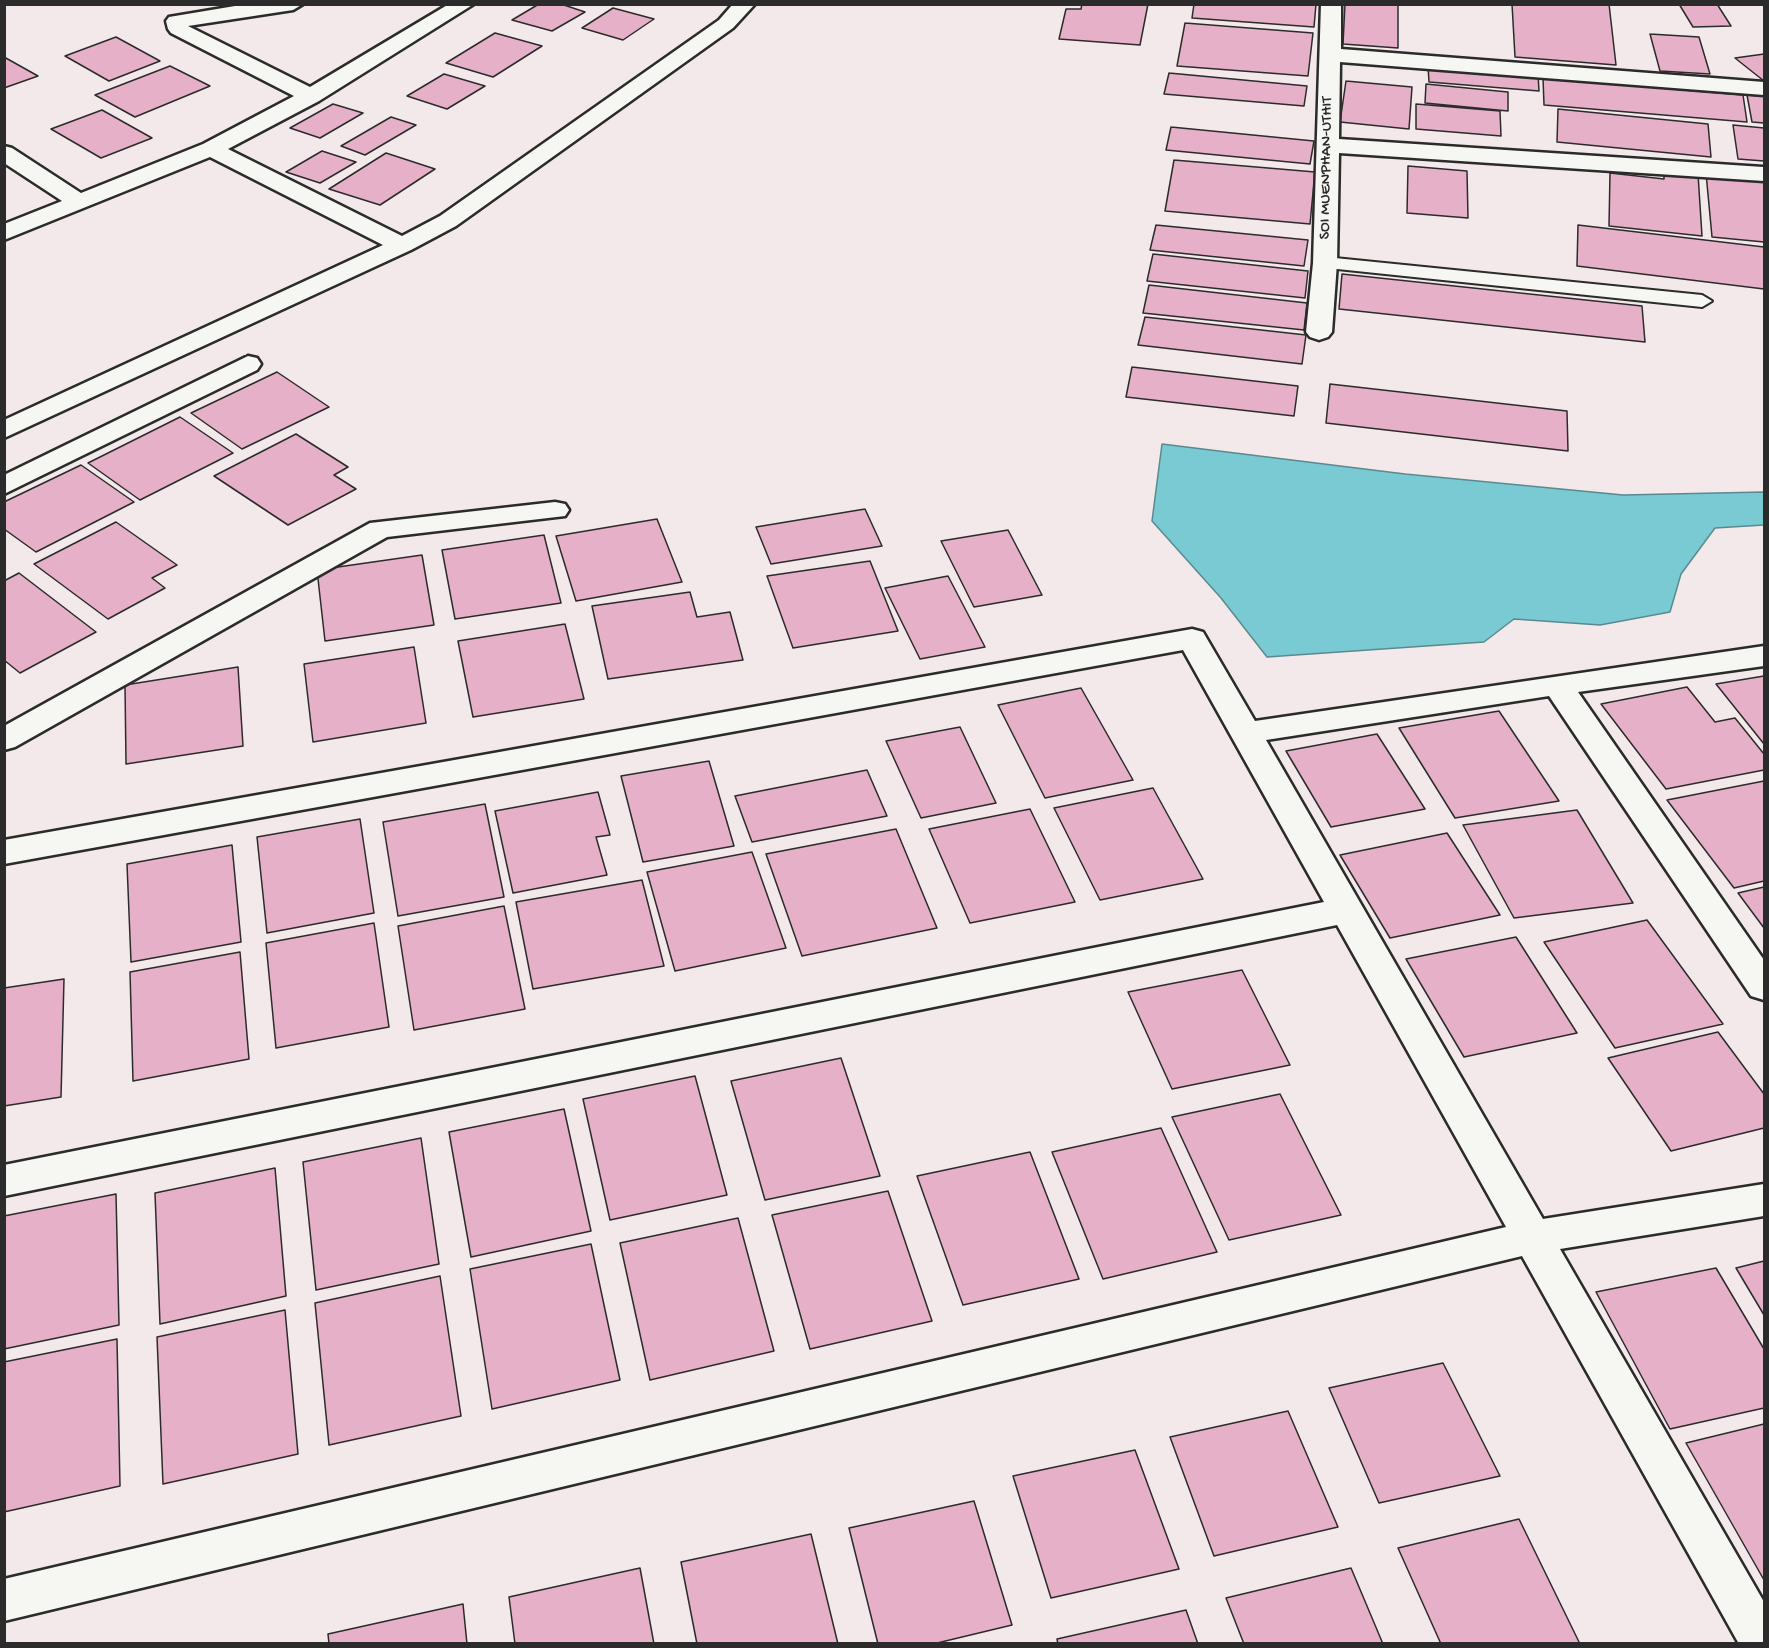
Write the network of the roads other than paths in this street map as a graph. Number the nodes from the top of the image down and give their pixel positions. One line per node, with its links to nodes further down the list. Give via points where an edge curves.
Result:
1 (292, 4): 7 (street, via 176,21 178,29)
2 (464, 4): 7 (street)
3 (746, 4): 14 (street, via 726,24 448,221)
4 (1331, 4): 5 (street, SOI MUENPHAN-UTHIT)
5 (1329, 54): 6 (street); 8 (street, SOI MUENPHAN-UTHIT)
6 (1764, 88)
7 (311, 96): 9 (street)
8 (1327, 145): 11 (street); 15 (street, SOI MUENPHAN-UTHIT)
9 (211, 149): 12 (street); 14 (street)
10 (4, 153): 12 (street)
11 (1763, 174)
12 (80, 203): 13 (street)
13 (4, 233)
14 (402, 245): 19 (street)
15 (1324, 264): 16 (lane); 17 (street, SOI MUENPHAN-UTHIT)
16 (1702, 301)
17 (1319, 332)
18 (248, 364): 20 (street)
19 (4, 430)
20 (4, 486)
21 (555, 510): 25 (street, via 380,529)
22 (1764, 656): 23 (street)
23 (1557, 685): 24 (street); 28 (street)
24 (1246, 733): 26 (street, via 1192,639); 27 (street)
25 (4, 740)
26 (4, 852)
27 (1347, 910): 29 (street); 31 (street)
28 (1764, 987)
29 (4, 1181)
30 (1764, 1200): 31 (street)
31 (1532, 1237): 32 (street); 33 (street)
32 (4, 1600)
33 (1764, 1644)

